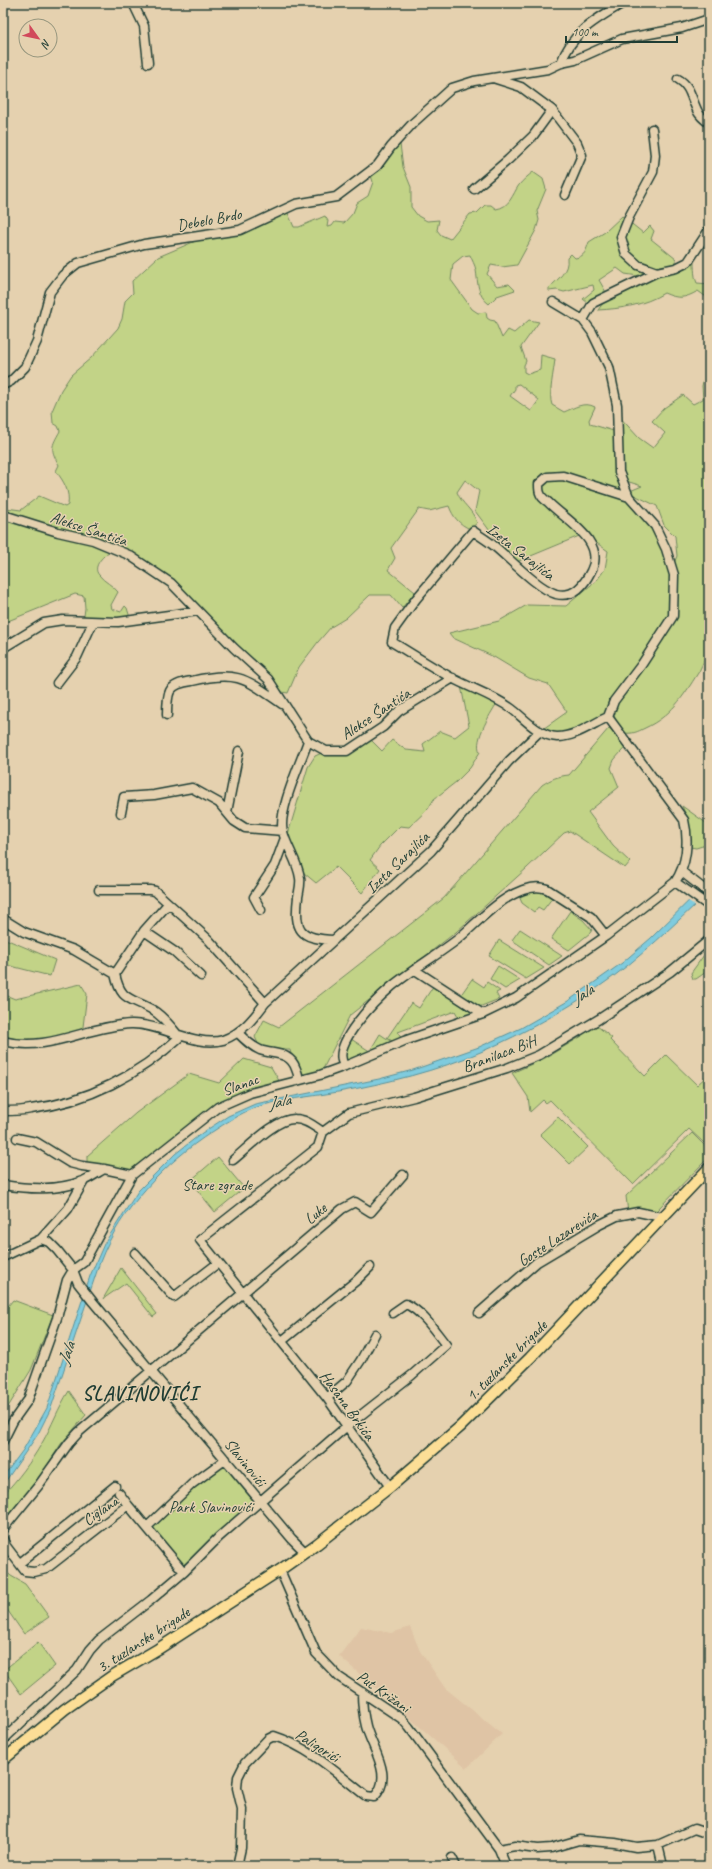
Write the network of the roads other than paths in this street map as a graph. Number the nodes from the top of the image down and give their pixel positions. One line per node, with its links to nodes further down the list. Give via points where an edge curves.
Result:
1 (133, 3): 4 (street, via 144,26)
2 (624, 3): 5 (street, via 575,36 566,49)
3 (709, 19): 5 (street, Debelo Brdo, via 682,28 622,39 575,60)
4 (148, 63)
5 (561, 63): 6 (street, Debelo Brdo, via 548,69)
6 (495, 78): 8 (street, Debelo Brdo, via 521,87); 17 (street, Debelo Brdo, via 452,88 413,123 378,166 336,197 296,204 240,230 144,244 78,263 63,274 50,292 37,341 25,367)
7 (678, 79): 9 (street, via 688,88 698,113)
8 (552, 110): 11 (street, via 533,136); 12 (street, Debelo Brdo, via 577,143 582,155)
9 (709, 123)
10 (652, 129): 14 (street, via 655,155 653,172 621,237 626,254 638,265)
11 (474, 189)
12 (564, 195)
13 (709, 230): 14 (street, via 688,262 676,268)
14 (657, 272): 16 (street, via 593,302)
15 (553, 302): 16 (street)
16 (583, 320): 18 (street, via 602,352 614,385 619,472)
17 (3, 385)
18 (629, 497): 23 (street, Izeta Sarajlića, via 563,476 547,477 539,484 540,494 590,542 594,557 593,567 587,578 579,588 568,595 550,592 492,544 473,532 416,599 395,628 392,642); 27 (street, via 655,526 666,549 674,575 673,616 614,701)
19 (3, 512): 20 (street, Alekse Šantića, via 7,516 58,532 93,540 129,555 171,583)
20 (198, 611): 21 (street, via 118,622); 25 (street, Alekse Šantića, via 268,679)
21 (93, 622): 22 (street, via 64,620 44,623); 24 (street, via 77,658)
22 (3, 648)
23 (453, 678): 28 (street, via 490,694); 29 (street, Alekse Šantića, via 399,711 383,726 347,751 326,751)
24 (57, 683)
25 (285, 705): 26 (street, Alekse Šantića, via 252,683 232,675 202,678 174,686 170,692); 29 (street, Alekse Šantića)
26 (166, 715)
27 (608, 718): 28 (street, via 566,736 555,737); 34 (street, via 684,820 686,833)
28 (540, 732): 44 (street, Izeta Sarajlića, via 509,761 431,851)
29 (308, 741): 33 (street, via 282,815)
30 (238, 751): 31 (street)
31 (227, 812): 32 (street, via 219,803 192,788 154,795 124,796); 33 (street, via 234,821 245,828)
32 (121, 813)
33 (284, 834): 40 (street, via 275,865 254,897); 44 (street, via 300,880 297,918 300,927 303,933 310,937)
34 (682, 872): 35 (street); 37 (street)
35 (675, 882): 39 (street); 43 (street)
36 (99, 890): 38 (street, via 155,891)
37 (709, 893)
38 (168, 904): 42 (street); 49 (street, via 208,939)
39 (709, 906)
40 (261, 910)
41 (3, 919): 47 (street, via 24,932 74,950)
42 (144, 931): 47 (street); 48 (street, via 175,952)
43 (606, 936): 46 (street, via 591,918 552,892 540,887 528,888 497,906 458,939); 50 (street, via 516,998)
44 (334, 940): 49 (street, Izeta Sarajlića)
45 (709, 940): 57 (street, Branilaca BiH, via 664,976 539,1055 507,1068 414,1097 349,1113)
46 (415, 970): 50 (street); 54 (street, via 390,988 352,1030 342,1052)
47 (114, 974): 52 (street, via 118,988 123,994 158,1014)
48 (201, 976)
49 (265, 1003): 51 (street, via 252,1022)
50 (483, 1014): 54 (street, via 404,1041)
51 (238, 1033): 52 (street, via 212,1041); 55 (street, Slanac, via 261,1050 284,1054 295,1066)
52 (179, 1035): 53 (street, via 144,1024 130,1024 40,1044); 56 (street, via 167,1049 138,1070 97,1092 60,1104 30,1110)
53 (3, 1041)
54 (345, 1066): 55 (street)
55 (297, 1080): 62 (street, Slanac, via 250,1093 218,1107)
56 (3, 1111)
57 (323, 1132): 59 (street, via 308,1122 285,1120); 68 (street, Branilaca BiH, via 318,1147)
58 (17, 1138): 60 (street, via 36,1142 70,1163)
59 (233, 1160)
60 (104, 1168): 62 (street); 64 (street)
61 (709, 1168): 66 (main road, 1. tuzlanske brigade)
62 (132, 1175): 73 (street, Slanac, via 84,1262)
63 (403, 1175): 74 (street, Luke, via 370,1212 355,1202 342,1209)
64 (84, 1181): 65 (street, via 60,1187); 67 (street, via 68,1209)
65 (3, 1185)
66 (662, 1217): 76 (street, Goste Lazarevića, via 638,1212 617,1216 599,1225 537,1262); 84 (main road, 1. tuzlanske brigade, via 514,1374 460,1427)
67 (41, 1239): 70 (street); 73 (street, Slavinovići, via 49,1242)
68 (200, 1240): 71 (street, Hasana Brkića)
69 (135, 1253): 71 (street, via 174,1297)
70 (4, 1256)
71 (218, 1263): 74 (street, Hasana Brkića)
72 (370, 1267): 78 (street)
73 (73, 1270): 79 (street, Slavinovići, via 78,1283); 82 (street, via 67,1280 57,1318 28,1400)
74 (243, 1292): 78 (street, Hasana Brkića); 79 (street)
75 (393, 1313): 81 (street, via 406,1304 412,1306 446,1345)
76 (479, 1313)
77 (375, 1334): 80 (street, via 347,1381)
78 (282, 1341): 80 (street, Hasana Brkića)
79 (151, 1371): 83 (street, Slavinovići); 88 (street, via 69,1443 39,1486)
80 (327, 1398): 81 (street, Hasana Brkića)
81 (347, 1426): 84 (street, Hasana Brkića); 85 (street, Slavinovići)
82 (3, 1441)
83 (226, 1459): 85 (street, Slavinovići); 87 (street, via 192,1484)
84 (390, 1487): 90 (main road, 1. tuzlanske brigade)
85 (261, 1502): 90 (street); 93 (street, via 219,1537)
86 (128, 1504): 87 (street, Ciglana); 91 (street, Ciglana, via 46,1569 25,1571); 91 (street, Ciglana, via 117,1490)
87 (147, 1527): 93 (street, Ciglana)
88 (3, 1529)
89 (3, 1539): 91 (street, Ciglana)
90 (305, 1552): 92 (main road, 3. tuzlanske brigade)
91 (20, 1563)
92 (280, 1570): 94 (street, Put Križani, via 316,1653 339,1677); 96 (main road, 3. tuzlanske brigade, via 112,1676 65,1709)
93 (184, 1572): 95 (street, via 99,1640 77,1670)
94 (362, 1692): 99 (street, Put Križani, via 402,1719); 101 (street, Paligorići, via 366,1727 382,1763 378,1793 366,1796 316,1757 274,1736 268,1738 245,1764 238,1777 237,1788 242,1809 241,1848)
95 (3, 1740)
96 (3, 1760)
97 (709, 1834): 98 (street, via 694,1828)
98 (658, 1845): 99 (street, via 636,1848 579,1840 551,1848 515,1846); 104 (street)
99 (499, 1849): 103 (street, Put Križani)
100 (452, 1858): 102 (street)
101 (237, 1866)
102 (456, 1866)
103 (506, 1866)
104 (663, 1866)

